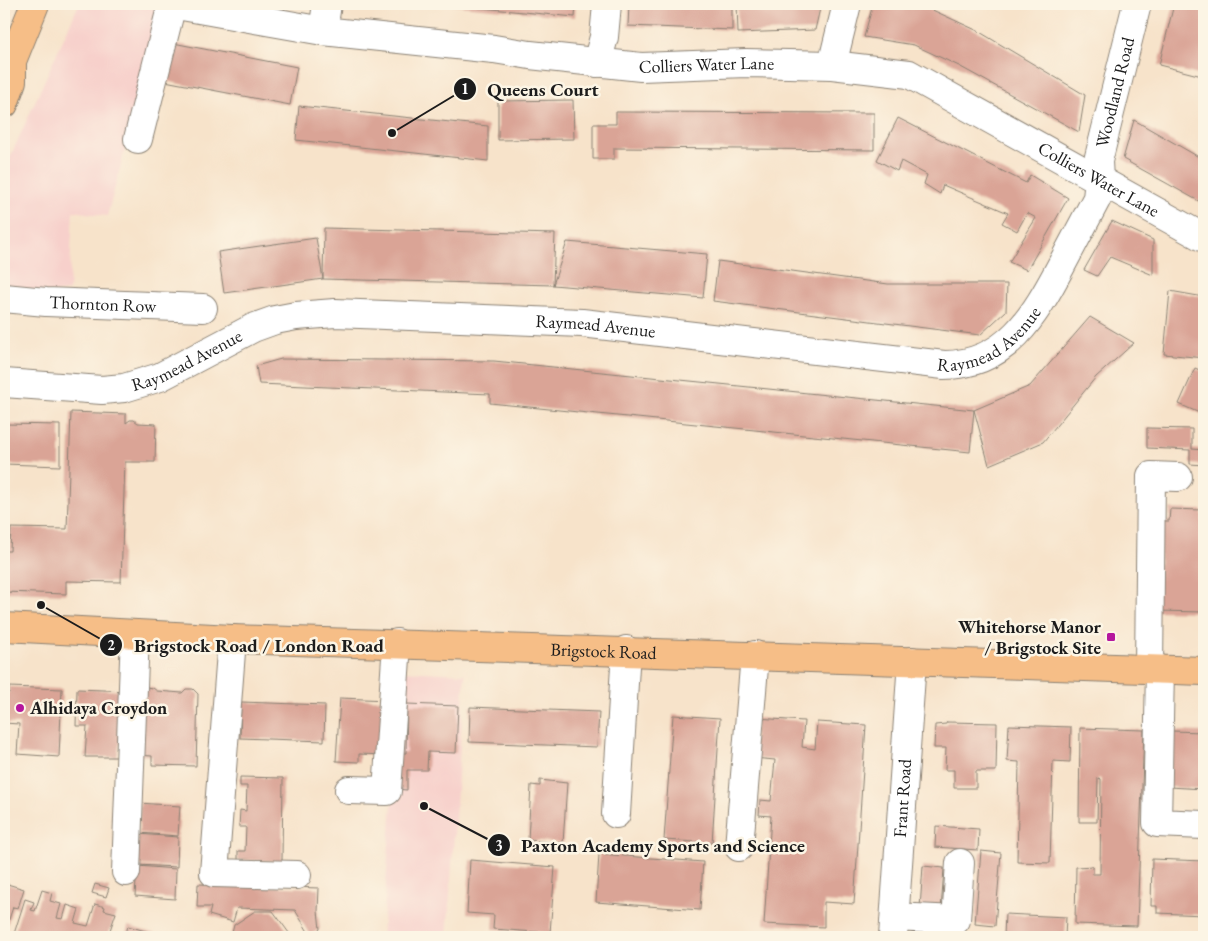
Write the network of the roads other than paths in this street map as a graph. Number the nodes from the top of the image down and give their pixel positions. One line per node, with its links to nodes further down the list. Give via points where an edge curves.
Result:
1 (35, 4): 9 (main road)
2 (172, 4): 7 (street, Colliers Water Lane); 12 (street)
3 (328, 4): 7 (street)
4 (607, 4): 8 (street, via 604,37)
5 (847, 4): 10 (street)
6 (1137, 4): 13 (street, Woodland Road, via 1098,161)
7 (323, 31): 8 (street, Colliers Water Lane)
8 (597, 63): 10 (street, Colliers Water Lane, via 641,67 746,63)
9 (8, 64): 11 (main road, via 12,81)
10 (832, 65): 13 (street, Colliers Water Lane, via 909,74)
11 (4, 104)
12 (138, 139)
13 (1100, 180): 14 (street, Colliers Water Lane); 17 (street, Raymead Avenue, via 1097,198 1046,295 1030,318 1000,349 959,365 582,323 335,313 275,320 253,328 160,377 124,388 102,390)
14 (1204, 238)
15 (4, 298): 16 (street, Thornton Row)
16 (202, 308)
17 (4, 383)
18 (1178, 477): 26 (street, via 1151,476)
19 (4, 627): 20 (main road, Brigstock Road)
20 (135, 634): 21 (main road, Brigstock Road); 33 (street)
21 (232, 638): 22 (main road, Brigstock Road); 34 (street, via 214,873)
22 (397, 643): 23 (main road, Brigstock Road); 28 (street, via 387,791)
23 (626, 650): 24 (main road, Brigstock Road); 29 (street)
24 (755, 656): 25 (main road, Brigstock Road); 31 (street)
25 (912, 660): 26 (main road, Brigstock Road); 35 (street, Frant Road)
26 (1154, 669): 27 (main road, Brigstock Road); 30 (street, via 1157,823)
27 (1204, 671)
28 (349, 790)
29 (616, 814)
30 (1204, 825)
31 (739, 848)
32 (960, 863): 35 (street, via 956,920)
33 (126, 872)
34 (297, 875)
35 (894, 927)

